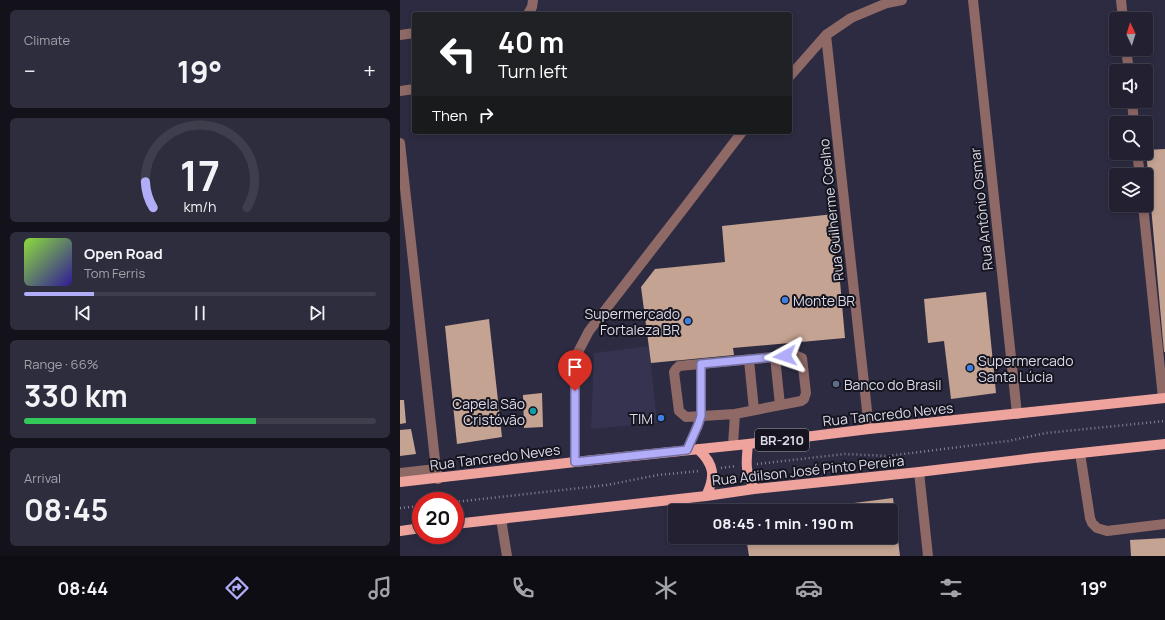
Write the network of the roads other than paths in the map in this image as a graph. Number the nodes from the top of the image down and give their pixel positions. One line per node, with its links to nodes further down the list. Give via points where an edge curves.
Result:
1 (533, 0): 5 (street)
2 (902, 0): 9 (street, via 887,3 851,18)
3 (974, 0): 24 (street, Rua Antônio Osmar)
4 (1121, 0): 6 (street)
5 (529, 12)
6 (1122, 12)
7 (412, 33): 8 (street)
8 (400, 35)
9 (826, 35): 10 (street); 26 (street, Rua Guilherme Coelho)
10 (792, 74)
11 (412, 89): 12 (street)
12 (400, 90)
13 (740, 134): 33 (street, via 589,330 577,354)
14 (400, 143): 15 (street)
15 (402, 183): 36 (street)
16 (1144, 212): 20 (street)
17 (775, 357): 18 (street); 21 (street); 21 (street, via 802,358 806,393 801,402)
18 (749, 360): 19 (street); 22 (street)
19 (701, 364): 25 (street); 25 (street, via 679,366 674,372 679,411 686,417)
20 (1164, 398): 24 (main road, Rua Tancredo Neves / BR-210)
21 (780, 405): 22 (street)
22 (754, 410): 23 (street)
23 (735, 414): 25 (street); 29 (street)
24 (1017, 414): 26 (main road, Rua Tancredo Neves / BR-210)
25 (701, 416): 31 (street)
26 (869, 430): 27 (main road, Rua Tancredo Neves / BR-210)
27 (748, 444): 29 (main road, Rua Tancredo Neves / BR-210); 38 (main road, via 746,465)
28 (1165, 444): 32 (main road, Rua Adilson José Pinto Pereira)
29 (733, 445): 30 (main road, Rua Tancredo Neves / BR-210)
30 (698, 449): 31 (main road, Rua Tancredo Neves / BR-210); 39 (main road, via 706,456 713,478)
31 (687, 450): 33 (main road, Rua Tancredo Neves / BR-210)
32 (1080, 453): 34 (main road, Rua Adilson José Pinto Pereira); 42 (street, via 1090,518 1097,528 1107,531)
33 (575, 462): 36 (main road, Rua Tancredo Neves / BR-210)
34 (919, 472): 38 (main road, Rua Adilson José Pinto Pereira); 46 (street)
35 (400, 473): 36 (street)
36 (437, 474): 37 (main road, Rua Tancredo Neves / BR-210)
37 (400, 482)
38 (754, 489): 39 (main road, Rua Adilson José Pinto Pereira)
39 (706, 496): 40 (main road, Rua Adilson José Pinto Pereira)
40 (501, 519): 41 (main road, Rua Adilson José Pinto Pereira); 45 (street)
41 (464, 523)
42 (1165, 524)
43 (412, 529): 44 (main road)
44 (400, 531)
45 (507, 556)
46 (928, 556)

